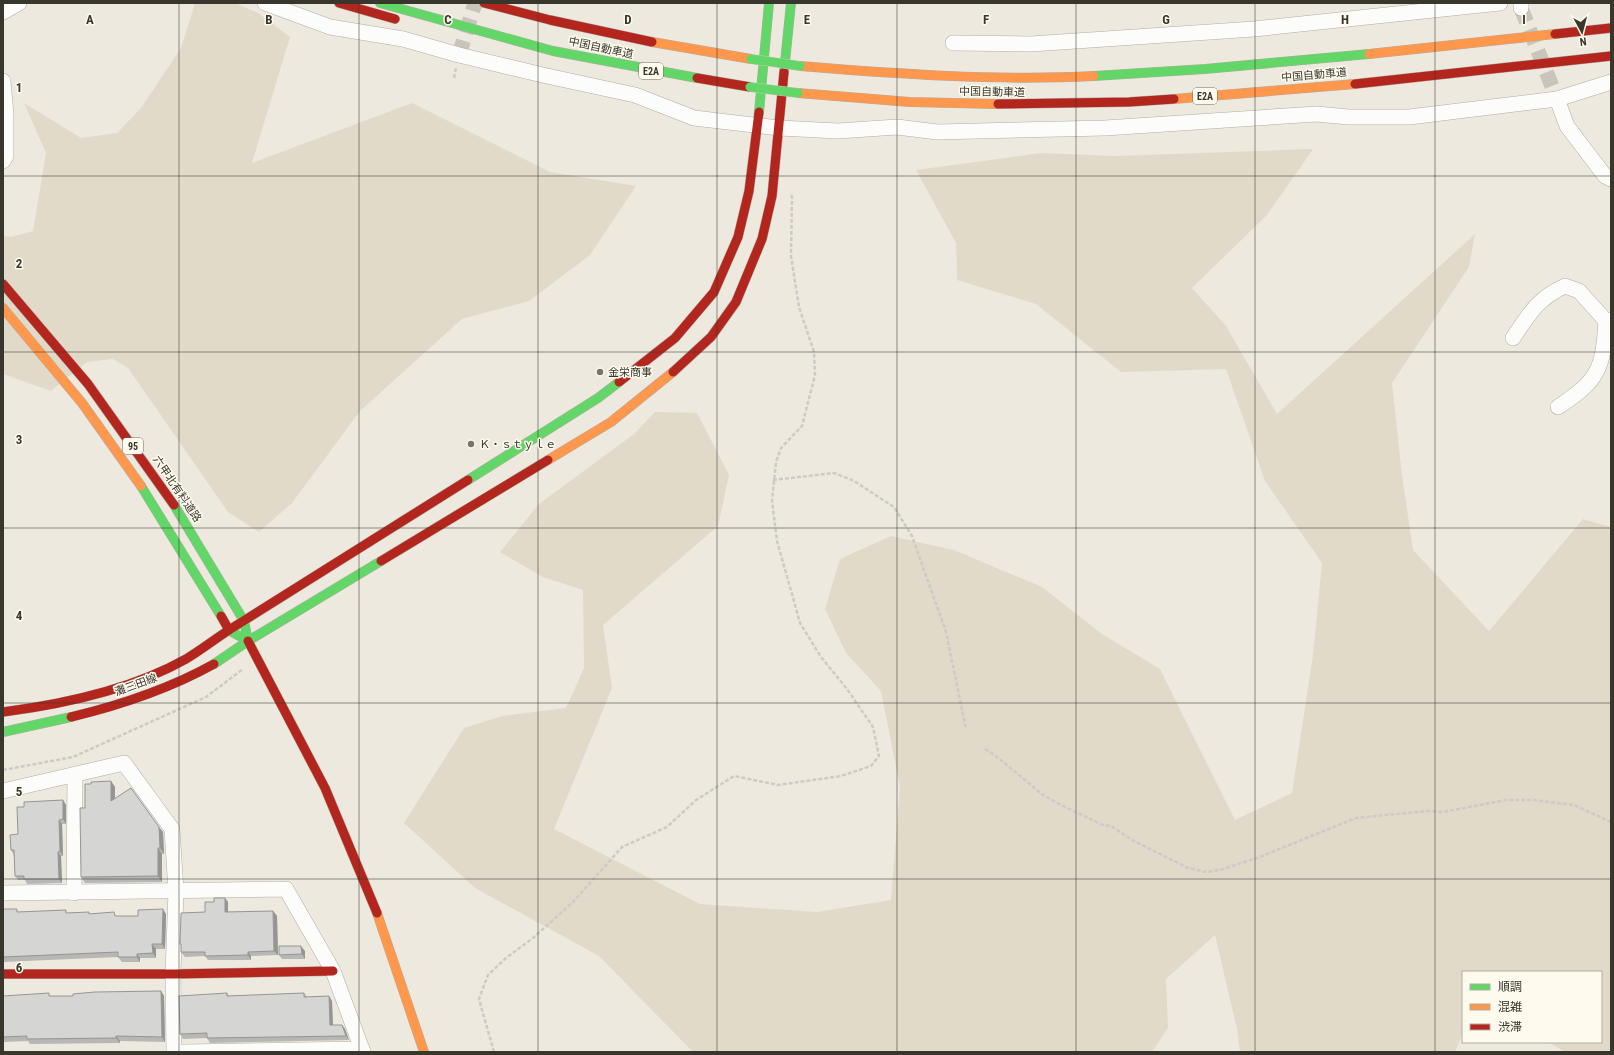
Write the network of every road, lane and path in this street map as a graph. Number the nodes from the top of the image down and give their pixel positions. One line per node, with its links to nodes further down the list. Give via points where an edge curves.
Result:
1 (19, 3): 9 (street)
2 (265, 3): 19 (street, via 330,27 402,39 525,71 635,95 694,118)
3 (339, 3): 10 (main road)
4 (380, 3): 14 (main road, 中国自動車道 / E2A)
5 (484, 3): 11 (main road, 中国自動車道, bridge, via 657,44 751,59 800,66 956,76 1068,77 1190,70)
6 (769, 3): 19 (main road, 灘三田線)
7 (791, 3): 20 (main road, 灘三田線)
8 (1500, 3): 13 (street, via 1254,29 1031,44)
9 (3, 12)
10 (406, 22)
11 (1611, 28)
12 (444, 31): 14 (main road)
13 (953, 43)
14 (553, 51): 15 (main road, 中国自動車道 / E2A, bridge, via 652,71 798,93 910,102 1025,104 1129,102 1324,86)
15 (1611, 56)
16 (3, 81): 21 (street, via 6,150)
17 (1611, 82): 18 (street)
18 (1557, 99): 20 (street, via 1408,117 1317,114 1105,128 944,132 897,127 838,131); 22 (street, via 1567,126 1605,176)
19 (758, 125): 20 (street); 30 (main road, 灘三田線, via 749,191 738,237 714,292 675,338 598,398)
20 (780, 128): 32 (main road, 灘三田線, via 772,196 762,239 736,302 711,337 678,368 611,422)
21 (3, 161)
22 (1611, 179)
23 (789, 190): 29 (path, via 792,197 792,256 799,307 814,352 815,375 802,426 781,448)
24 (3, 284): 30 (main road, 六甲北有料道路 / 95, via 88,384 152,472 183,518)
25 (3, 308): 31 (main road, 95, via 79,400 125,461 167,525)
26 (1608, 329): 27 (street, via 1579,291 1565,286 1551,292 1534,306); 28 (street, via 1597,372 1581,391)
27 (1513, 338)
28 (1558, 407)
29 (773, 480): 35 (path, via 834,474 854,481 894,507 912,536 946,632); 52 (path, via 772,501 777,541 800,623 821,657 872,726 879,756 871,766 842,776 778,785 734,776 696,800 667,827 622,846 573,902 488,974 479,999)
30 (244, 621): 31 (main road, 灘三田線); 32 (main road, 95)
31 (229, 630): 32 (main road); 34 (main road, 灘三田線, via 186,659 138,680 64,702)
32 (248, 641): 33 (main road); 36 (main road, 灘三田線, via 212,665 164,688 65,720)
33 (258, 662): 38 (path, via 240,671 206,698 73,756); 51 (main road, via 303,744 335,810 378,915)
34 (3, 712)
35 (966, 729)
36 (3, 732)
37 (985, 749): 41 (path, via 1043,795 1064,807 1103,825 1112,826 1134,841 1188,868 1206,872 1256,858 1356,818 1427,811 1443,812 1506,800 1533,800 1574,805)
38 (3, 770)
39 (75, 775): 40 (street); 42 (street, via 124,763 172,829); 43 (street)
40 (3, 791)
41 (1611, 822)
42 (176, 891): 43 (street); 45 (street, via 286,889); 47 (street)
43 (74, 892): 44 (street)
44 (3, 893)
45 (333, 971): 47 (main road); 48 (street)
46 (3, 974): 47 (main road)
47 (173, 974): 49 (street)
48 (362, 1050): 50 (street)
49 (174, 1052)
50 (185, 1052)
51 (424, 1052)
52 (494, 1052)

